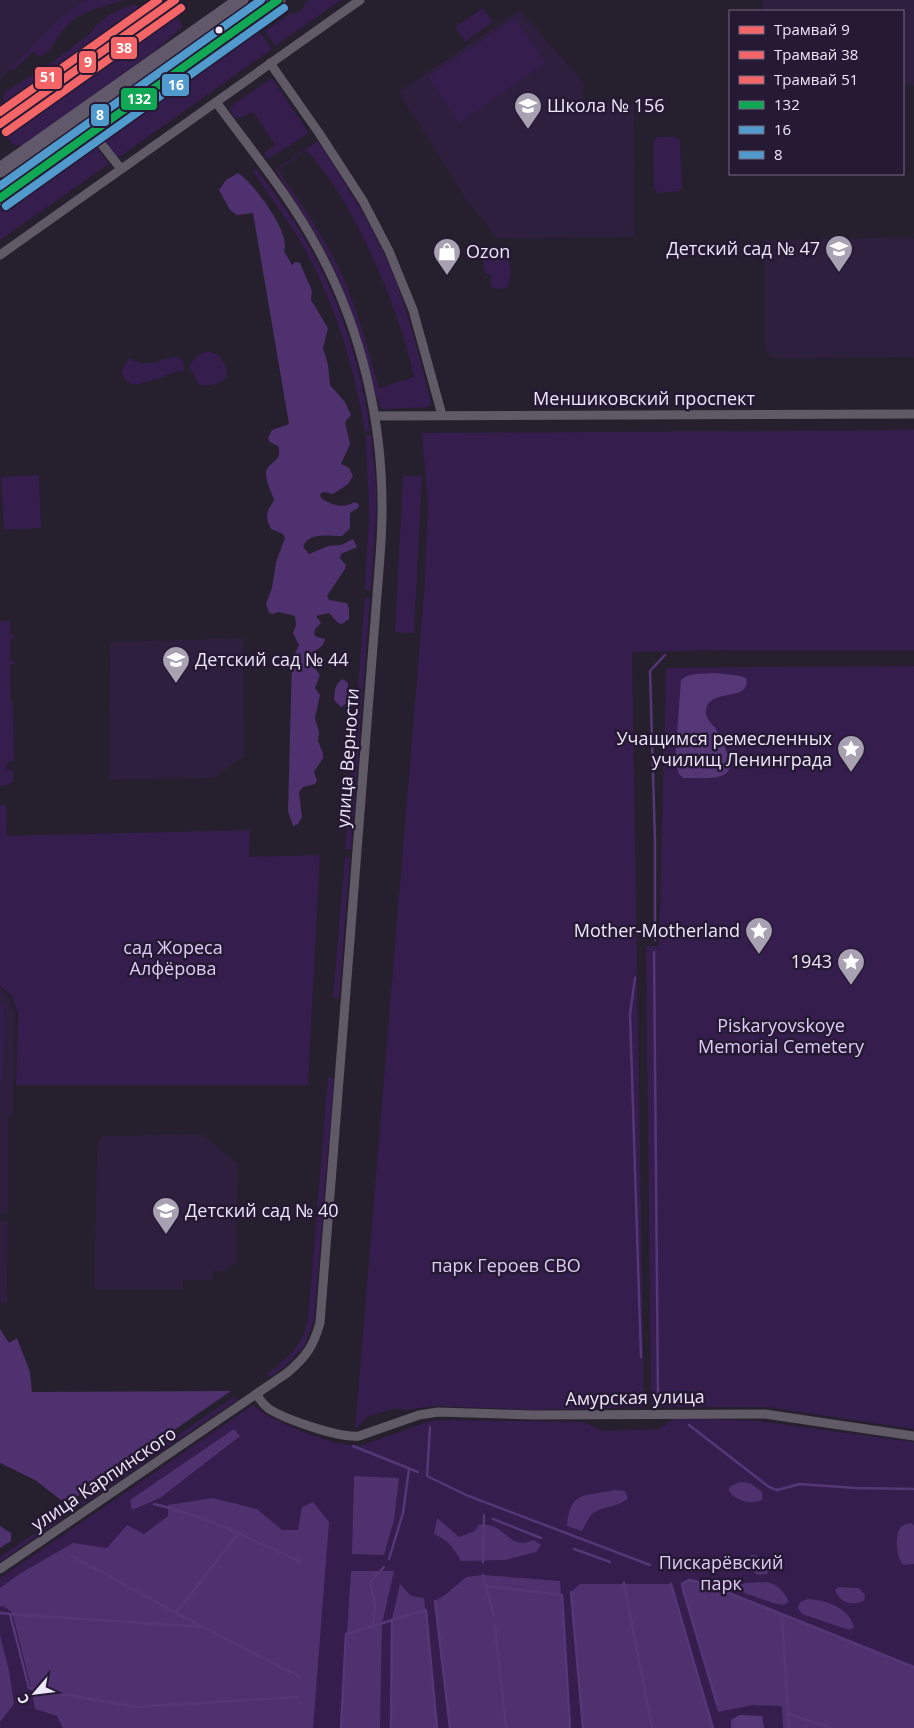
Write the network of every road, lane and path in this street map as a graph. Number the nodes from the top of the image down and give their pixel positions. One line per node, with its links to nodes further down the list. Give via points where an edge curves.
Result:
1 (241, 0): 8 (main road)
2 (278, 0): 6 (main road)
3 (360, 0): 4 (street)
4 (270, 64): 5 (street); 12 (street, via 363,201 389,251 413,310)
5 (216, 102): 7 (street); 13 (street, улица Верности, via 281,191 328,268 357,344)
6 (92, 132): 7 (street); 9 (main road)
7 (120, 169): 10 (street)
8 (0, 170)
9 (0, 198)
10 (0, 255)
11 (914, 414): 12 (street, Меншиковский проспект)
12 (442, 415): 13 (street, Меншиковский проспект)
13 (375, 416): 14 (street, улица Верности, via 382,485 381,540 322,1306 316,1338 309,1352 287,1373)
14 (256, 1394): 15 (street, улица Верности); 16 (street, Амурская улица, via 276,1413 349,1437 438,1412 765,1414)
15 (226, 1415): 17 (street, улица Карпинского)
16 (914, 1436)
17 (0, 1569)

